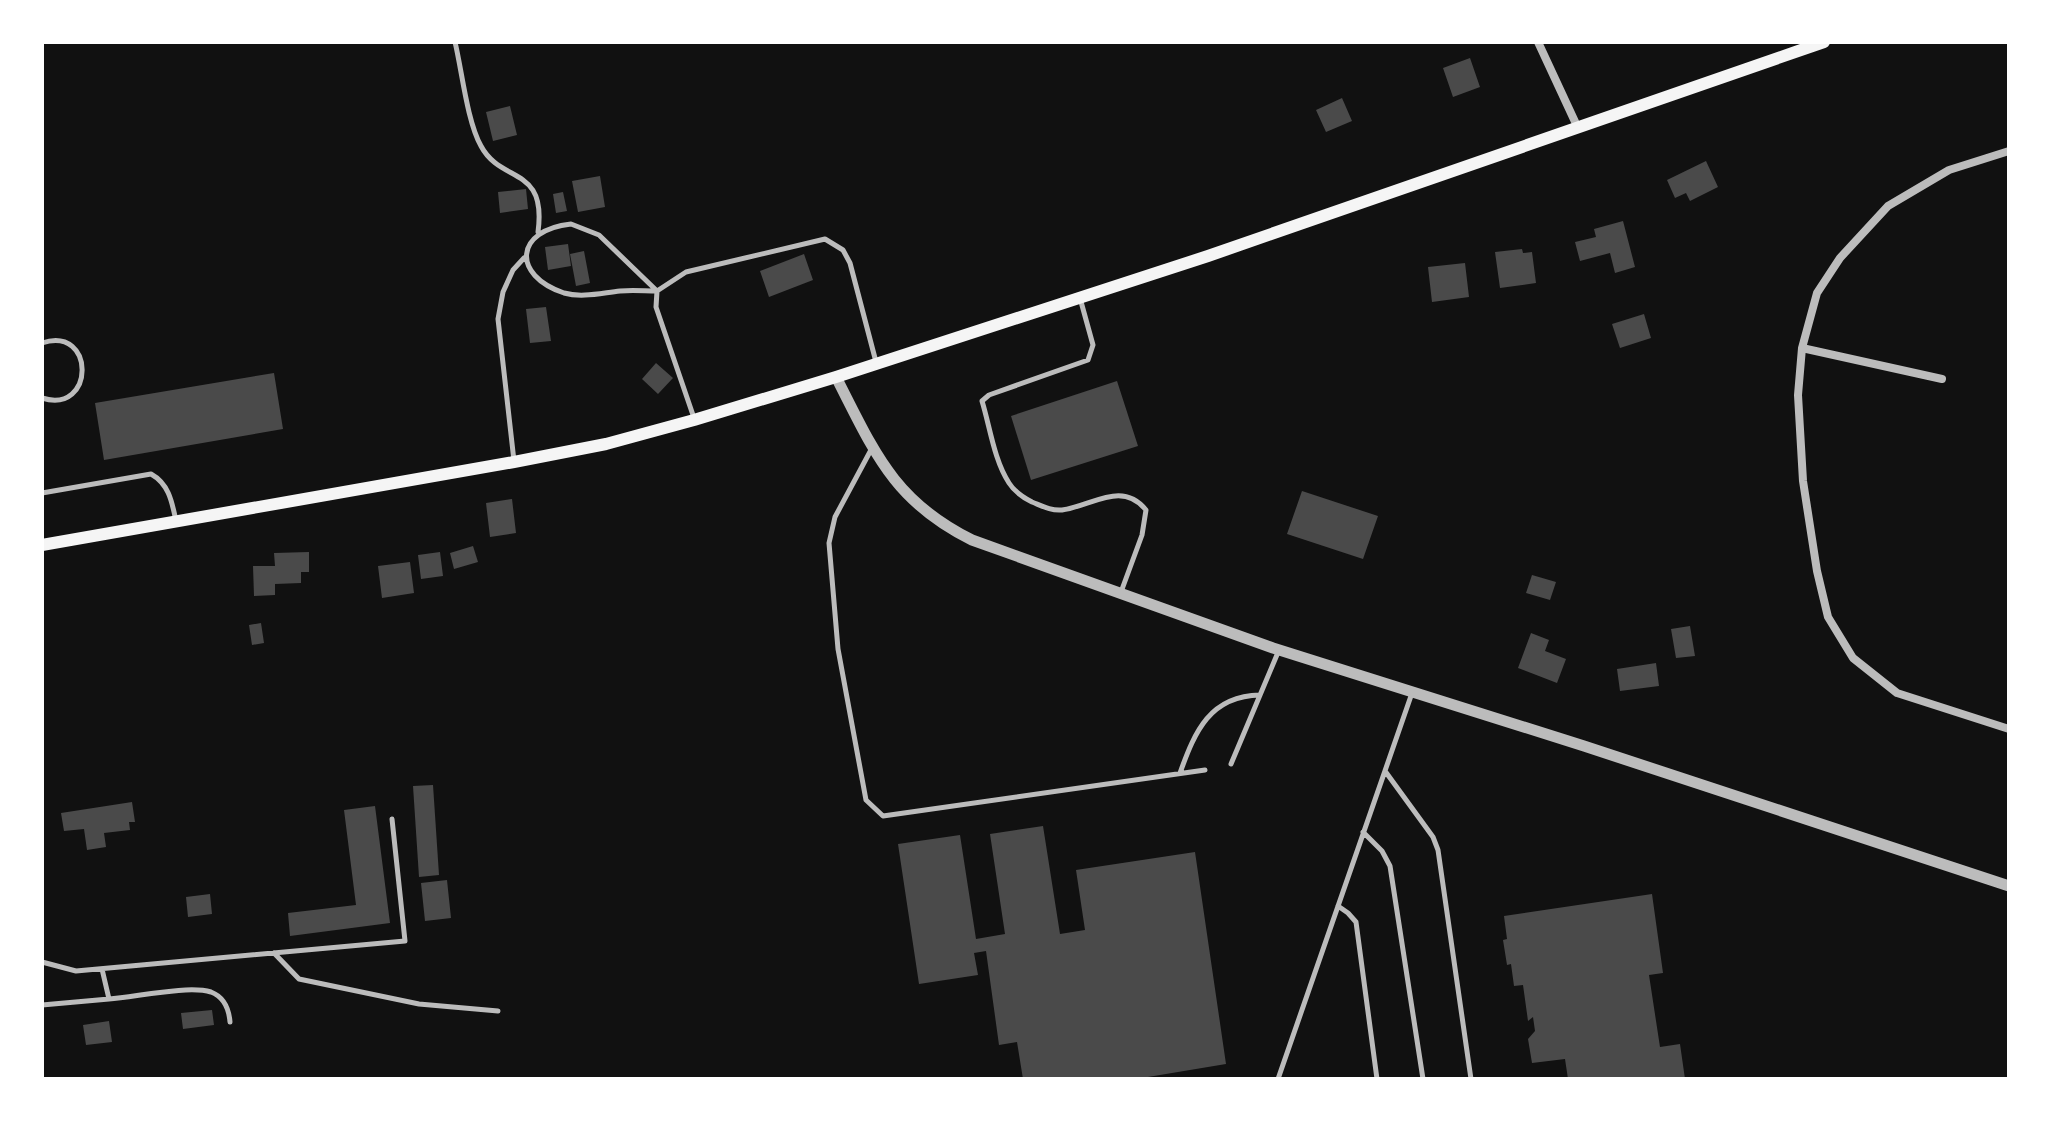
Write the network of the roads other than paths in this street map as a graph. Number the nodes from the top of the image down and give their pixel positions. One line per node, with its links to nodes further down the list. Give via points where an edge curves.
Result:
1 (455, 42): 6 (lane, via 480,145 535,194 541,212)
2 (1538, 42): 4 (street)
3 (1824, 42): 4 (main road)
4 (1577, 126): 9 (main road)
5 (2009, 151): 11 (street, via 1949,170 1888,206 1840,258 1817,293)
6 (538, 233): 7 (lane); 8 (lane, via 571,224 588,229)
7 (524, 258): 8 (lane, via 547,286 566,293); 18 (lane, via 503,292 498,319)
8 (657, 291): 12 (lane, via 686,272 825,239 843,250 850,263); 16 (lane, via 660,321)
9 (1080, 297): 12 (main road); 22 (lane, via 1093,345 1088,360 982,401 1003,471 1027,499 1060,511 1121,494 1138,499 1146,510)
10 (42, 343): 15 (lane, via 56,340 74,348 83,375 66,397)
11 (1802, 348): 14 (street); 26 (street, via 1798,395 1803,481 1828,617 1853,658 1897,693)
12 (877, 363): 13 (main road)
13 (836, 377): 16 (main road); 17 (street)
14 (1942, 379)
15 (42, 398)
16 (694, 420): 18 (main road)
17 (872, 447): 22 (street, via 908,497 944,526); 30 (lane, via 835,517 829,543 838,649 866,800 883,816)
18 (514, 462): 20 (main road)
19 (42, 493): 20 (lane, via 151,474 162,480)
20 (176, 521): 21 (main road)
21 (42, 545)
22 (1121, 593): 23 (street)
23 (1279, 650): 24 (street); 25 (lane)
24 (1412, 692): 29 (lane); 33 (street)
25 (1260, 695): 27 (lane); 30 (lane, via 1232,698 1212,711)
26 (2009, 729)
27 (1231, 764)
28 (1205, 770): 30 (lane)
29 (1385, 771): 32 (lane); 45 (lane, via 1438,850)
30 (1180, 773)
31 (392, 819): 35 (lane, via 405,941)
32 (1363, 832): 34 (lane); 44 (lane, via 1390,866)
33 (2009, 886)
34 (1338, 906): 42 (lane); 43 (lane, via 1356,922)
35 (274, 953): 37 (lane); 40 (lane, via 299,979 419,1004)
36 (42, 962): 37 (lane, via 76,971)
37 (102, 968): 38 (lane)
38 (109, 999): 39 (lane); 41 (lane, via 195,990 214,993 229,1010)
39 (42, 1005)
40 (498, 1011)
41 (230, 1022)
42 (1278, 1079)
43 (1377, 1079)
44 (1423, 1079)
45 (1471, 1079)

